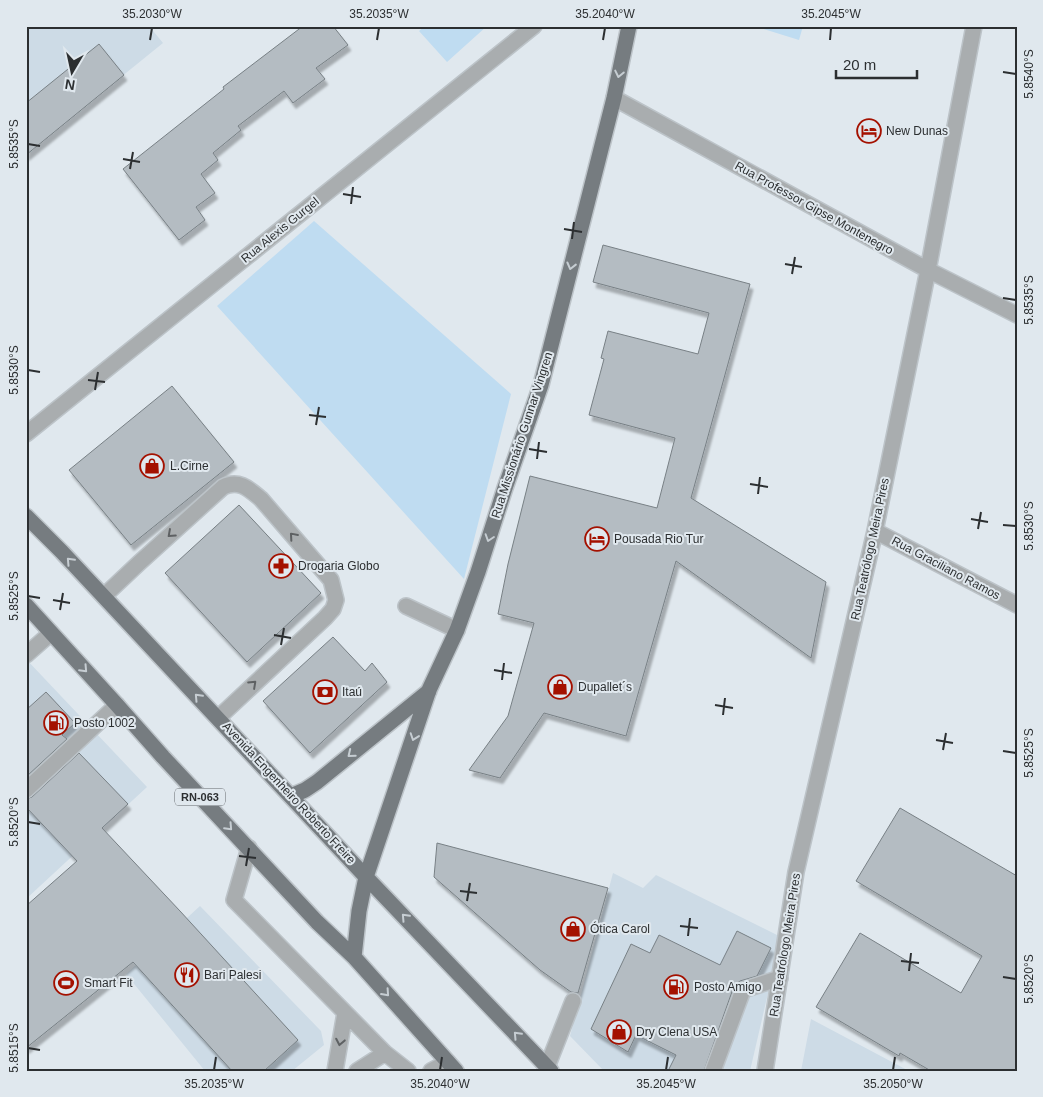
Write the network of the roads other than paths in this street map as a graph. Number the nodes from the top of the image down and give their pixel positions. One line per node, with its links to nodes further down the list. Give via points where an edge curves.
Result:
1 (534, 26): 7 (street, Rua Alexis Gurgel)
2 (629, 26): 4 (main road, Rua Missionário Gunnar Vingren, one-way to 4)
3 (974, 26): 5 (street, Rua Teatrólogo Meira Pires)
4 (614, 98): 5 (street, Rua Professor Gipse Montenegro); 14 (main road, Rua Missionário Gunnar Vingren, one-way to 14, via 541,385)
5 (928, 270): 6 (street, Rua Professor Gipse Montenegro); 9 (street, Rua Teatrólogo Meira Pires)
6 (1017, 314)
7 (26, 434)
8 (26, 516): 10 (main road, Avenida Engenheiro Roberto Freire, one-way to 8)
9 (875, 530): 11 (street, Rua Graciliano Ramos); 25 (street, Rua Teatrólogo Meira Pires, via 796,872)
10 (104, 596): 19 (main road, Avenida Engenheiro Roberto Freire, one-way to 10); 19 (street, one-way to 10, via 325,618 336,600 330,580 260,499 240,485 224,487)
11 (1017, 605)
12 (26, 606): 15 (main road, RN-063)
13 (406, 606): 14 (street)
14 (457, 630): 17 (main road, Rua Missionário Gunnar Vingren)
15 (51, 633): 16 (street); 18 (main road, RN-063, one-way to 18)
16 (26, 655)
17 (429, 690): 21 (main road, Rua Missionário Gunnar Vingren, one-way to 21, via 317,782); 23 (main road, Rua Missionário Gunnar Vingren, one-way to 23)
18 (117, 705): 20 (street); 22 (main road, RN-063, one-way to 22)
19 (218, 718): 21 (main road, Avenida Engenheiro Roberto Freire)
20 (26, 790)
21 (291, 796): 23 (main road, Avenida Engenheiro Roberto Freire)
22 (249, 848): 24 (main road, RN-063); 27 (street, via 234,900)
23 (366, 877): 24 (main road, Rua Missionário Gunnar Vingren); 30 (main road, Avenida Engenheiro Roberto Freire, one-way to 23)
24 (354, 957): 29 (main road, RN-063, one-way to 29)
25 (780, 978): 35 (street, via 743,990); 36 (street, Rua Teatrólogo Meira Pires)
26 (573, 1001): 30 (street)
27 (345, 1013): 28 (street); 31 (street, one-way to 31)
28 (385, 1053): 32 (street); 33 (street)
29 (452, 1067): 34 (street)
30 (549, 1069)
31 (334, 1071)
32 (358, 1071)
33 (408, 1071)
34 (431, 1071)
35 (713, 1071)
36 (765, 1071)

